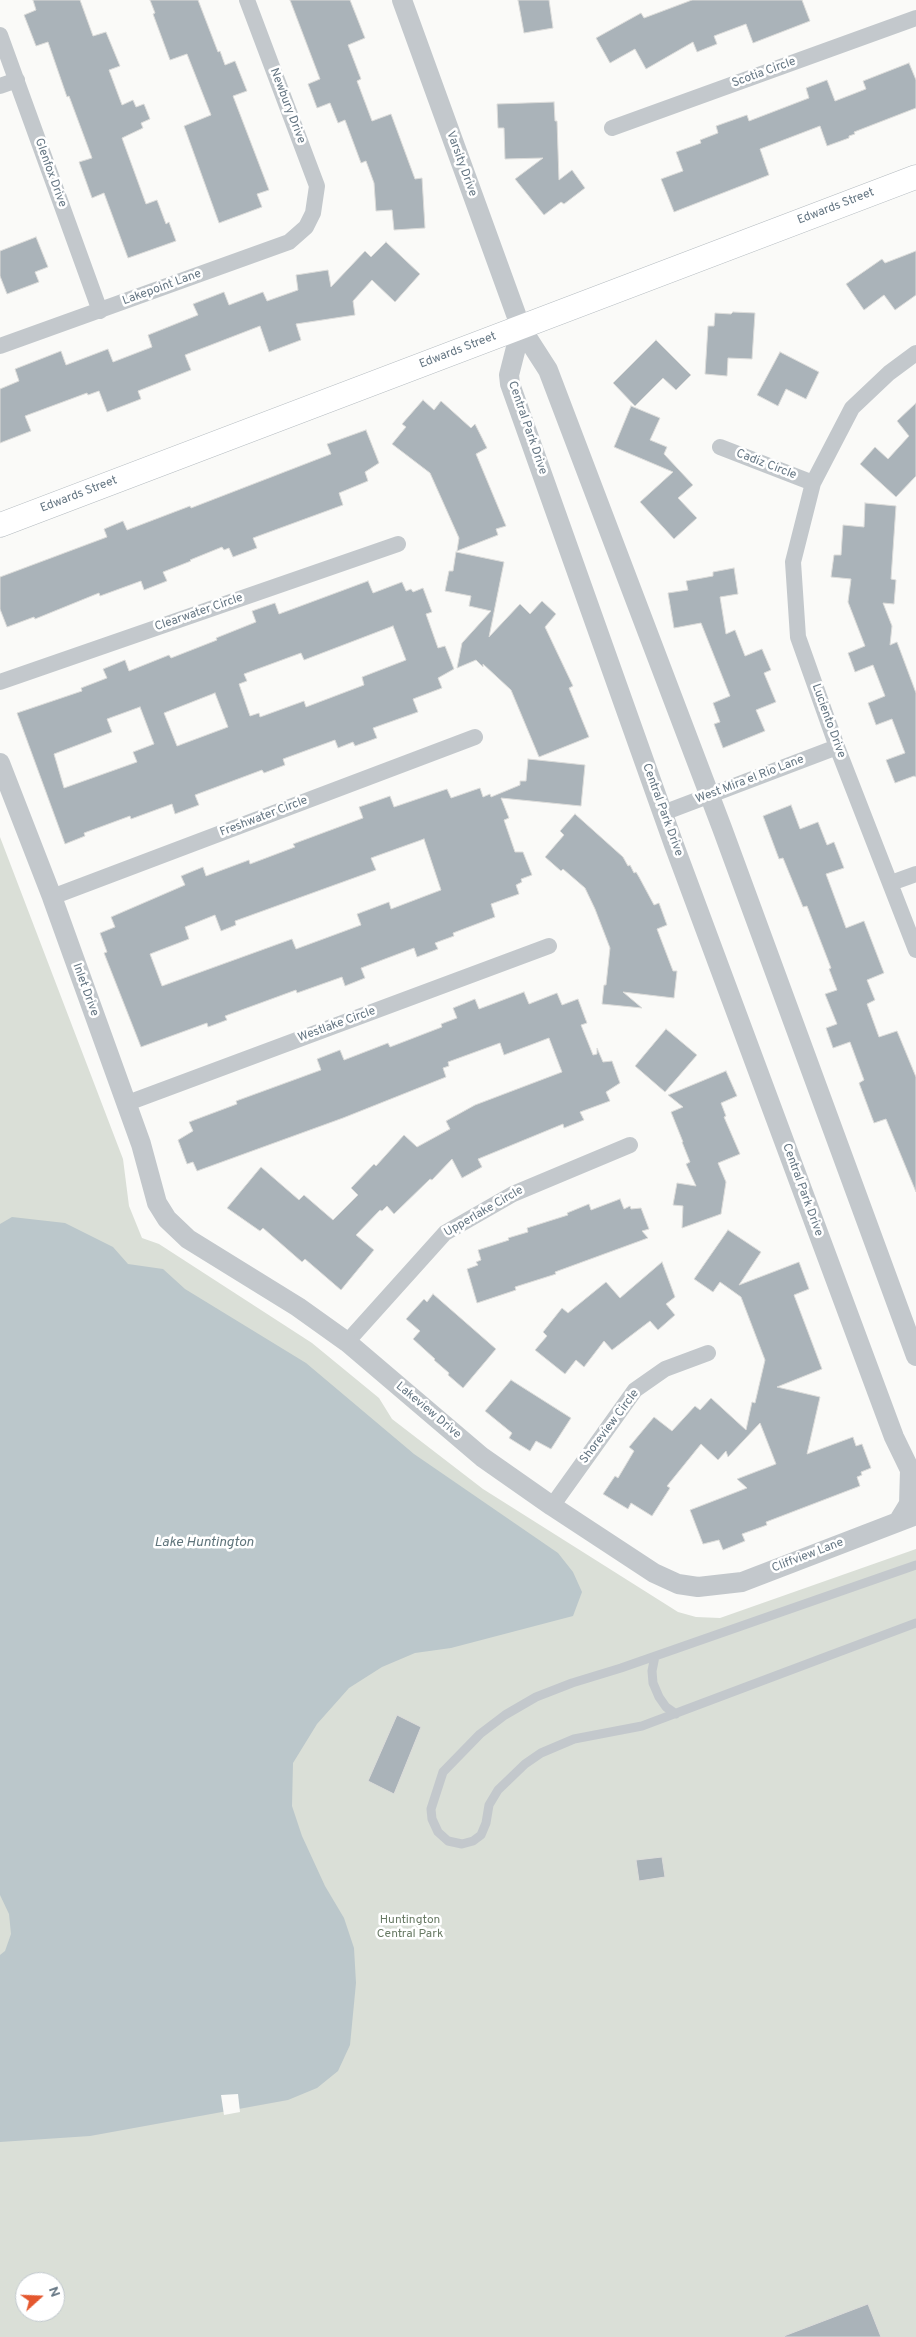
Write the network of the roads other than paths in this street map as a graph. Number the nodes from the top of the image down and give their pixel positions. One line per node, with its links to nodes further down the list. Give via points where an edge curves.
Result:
1 (247, 0): 9 (street, Newbury Drive, via 317,186)
2 (402, 0): 11 (street, Varsity Drive)
3 (916, 18): 7 (street, Scotia Circle)
4 (0, 35): 5 (street, Glenfox Drive)
5 (17, 80): 6 (street); 10 (street, Glenfox Drive)
6 (0, 86)
7 (612, 128)
8 (916, 178): 11 (main road, Edwards Street)
9 (313, 213): 10 (street, Lakepoint Lane, via 306,227 289,242)
10 (100, 311): 12 (street, Lakepoint Lane)
11 (520, 328): 16 (main road, Edwards Street); 22 (street, via 548,370); 23 (street, Central Park Drive, via 509,375 510,384)
12 (0, 346)
13 (916, 353): 15 (street, Luciento Drive, via 890,372 852,408)
14 (720, 447): 15 (street, Cadiz Circle)
15 (813, 483): 20 (street, Luciento Drive, via 793,562 798,637)
16 (0, 526)
17 (398, 544): 18 (street, Clearwater Circle)
18 (0, 682)
19 (475, 737): 26 (street, Freshwater Circle)
20 (837, 747): 22 (street, West Mira el Rio Lane); 25 (street, Luciento Drive)
21 (0, 763): 26 (street, Inlet Drive)
22 (710, 796): 23 (street, West Mira el Rio Lane); 34 (street)
23 (663, 813): 35 (street, Central Park Drive, via 894,1437)
24 (916, 874): 25 (street)
25 (891, 883): 28 (street, Luciento Drive)
26 (52, 897): 29 (street, Inlet Drive)
27 (549, 946): 29 (street, Westlake Circle)
28 (916, 950)
29 (125, 1104): 31 (street, Inlet Drive, via 141,1144 157,1203)
30 (630, 1145): 32 (street, Upperlake Circle, via 513,1194 444,1233)
31 (167, 1219): 32 (street, Lakeview Drive, via 188,1239 298,1307)
32 (347, 1342): 36 (street, Lakeview Drive, via 482,1457)
33 (708, 1353): 36 (street, Shoreview Circle, via 665,1369 635,1390)
34 (916, 1356)
35 (913, 1472): 37 (street)
36 (552, 1506): 39 (street, Lakeview Drive, via 654,1573 678,1584)
37 (907, 1519): 39 (street, Cliffview Lane, via 742,1582)
38 (916, 1565): 41 (lane)
39 (698, 1587)
40 (916, 1623): 42 (lane)
41 (655, 1656): 42 (lane, via 653,1683 659,1697); 42 (lane, via 536,1697 480,1734 444,1772 431,1808 438,1832 455,1844 473,1841 481,1835 489,1805 498,1790 541,1753 574,1739 642,1726)
42 (676, 1714)

